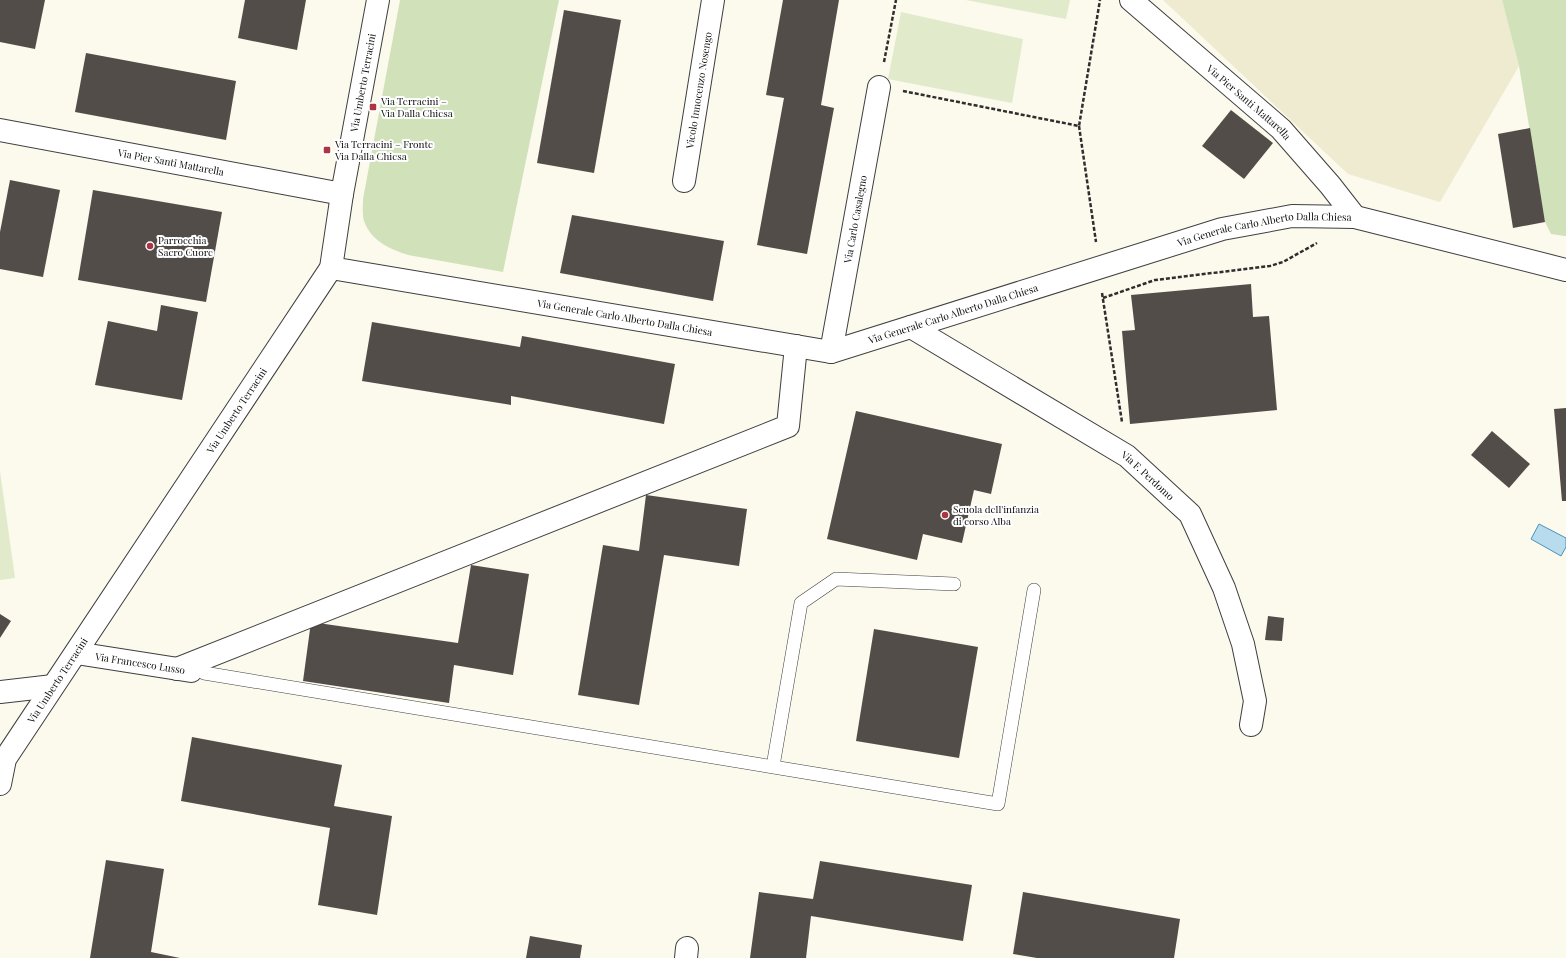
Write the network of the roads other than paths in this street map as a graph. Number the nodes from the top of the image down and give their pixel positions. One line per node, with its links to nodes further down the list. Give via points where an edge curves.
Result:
1 (378, 0): 7 (street, Via Umberto Terracini)
2 (713, 0): 6 (street, Vicolo Innocenzo Nosengo)
3 (1131, 0): 8 (street, Via Pier Santi Mattarella, via 1281,129)
4 (880, 87): 13 (street, Via Carlo Casalegno)
5 (0, 130): 7 (street, Via Pier Santi Mattarella)
6 (684, 181)
7 (342, 194): 9 (street, Via Umberto Terracini)
8 (1355, 217): 10 (street, Via Generale Carlo Alberto Dalla Chiesa); 11 (street, Via Generale Carlo Alberto Dalla Chiesa, via 1292,216 1222,229)
9 (331, 268): 12 (street, Via Generale Carlo Alberto Dalla Chiesa); 16 (street, Via Umberto Terracini)
10 (1566, 270)
11 (911, 327): 13 (street, Via Generale Carlo Alberto Dalla Chiesa); 21 (street, Via F. Perdomo, via 1127,456 1190,514 1224,588 1243,644 1254,701)
12 (796, 346): 13 (street, Via Generale Carlo Alberto Dalla Chiesa); 17 (street, via 788,426)
13 (831, 352)
14 (954, 584): 22 (lane, via 836,578 801,603)
15 (1034, 590): 22 (lane, via 998,804)
16 (76, 653): 17 (street, Via Francesco Lusso); 19 (street, Via Umberto Terracini)
17 (177, 668): 18 (street, Via Francesco Lusso)
18 (204, 673): 22 (lane)
19 (53, 686): 20 (street); 23 (street, Via Umberto Terracini, via 5,759)
20 (0, 692)
21 (1251, 725)
22 (773, 766)
23 (0, 784)

